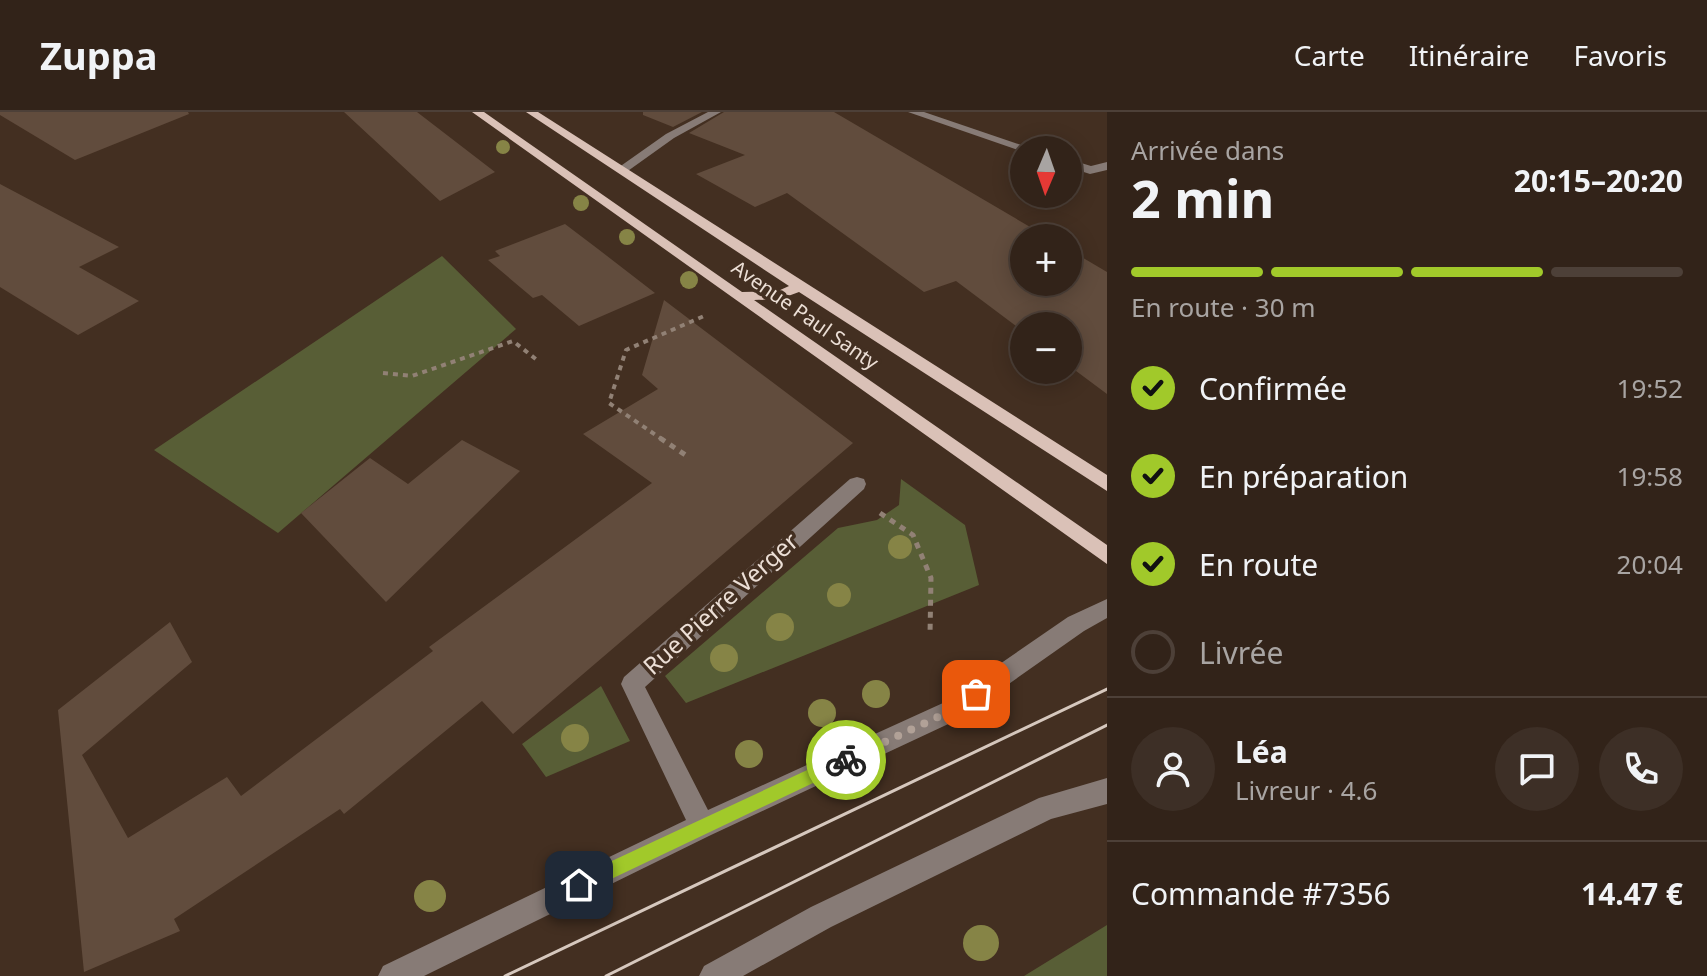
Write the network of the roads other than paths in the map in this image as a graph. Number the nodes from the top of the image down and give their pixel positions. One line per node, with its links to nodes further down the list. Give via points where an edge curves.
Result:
1 (477, 112): 10 (main road, Avenue Paul Santy)
2 (531, 112): 8 (main road, Avenue Paul Santy)
3 (716, 112): 8 (street)
4 (913, 112): 5 (street)
5 (1010, 144)
6 (1107, 166): 7 (street)
7 (1082, 167)
8 (621, 170): 9 (main road, Avenue Paul Santy)
9 (801, 286): 10 (main road, via 780,295); 11 (main road, Avenue Paul Santy)
10 (739, 296): 13 (main road, Avenue Paul Santy)
11 (1107, 484)
12 (852, 488): 16 (street, Rue Pierre Verger, via 632,684)
13 (1107, 556)
14 (1107, 608): 16 (street, via 951,711)
15 (1107, 791): 18 (street, via 1048,807 821,917)
16 (702, 826): 17 (street)
17 (393, 976)
18 (714, 976)

